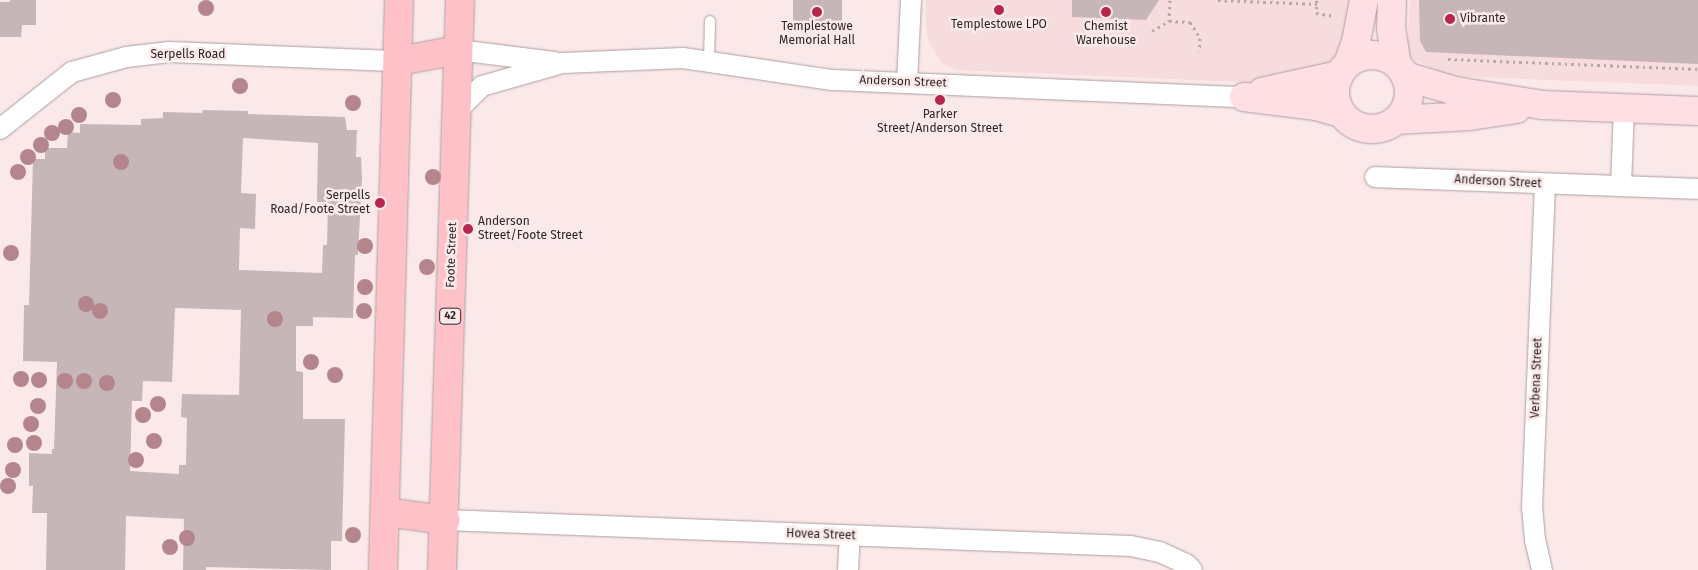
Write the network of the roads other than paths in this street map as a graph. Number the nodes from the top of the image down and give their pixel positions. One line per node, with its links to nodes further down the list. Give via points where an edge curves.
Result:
1 (399, 0): 8 (main road)
2 (460, 0): 7 (main road, Foote Street / 42)
3 (911, 0): 13 (street)
4 (1364, 0): 11 (main road, via 1356,42)
5 (1392, 0): 12 (main road, via 1391,28)
6 (710, 22): 9 (lane)
7 (458, 50): 8 (main road); 10 (street, Anderson Street); 18 (main road, Foote Street / 42)
8 (399, 61): 21 (street, Serpells Road, via 170,52 126,57 72,72); 26 (main road)
9 (709, 61): 10 (street, Anderson Street, via 683,58); 13 (street, Anderson Street, via 832,80)
10 (563, 63): 18 (street, Anderson Street, via 482,86)
11 (1343, 69): 12 (main road, via 1356,58 1378,56); 14 (main road, Anderson Street); 19 (main road, via 1335,94)
12 (1401, 70): 15 (main road, via 1456,91); 20 (main road, via 1408,87 1408,99)
13 (907, 82): 14 (street, Anderson Street)
14 (1244, 97): 19 (main road, Anderson Street, via 1316,106)
15 (1542, 105): 16 (main road); 20 (main road, via 1470,116)
16 (1624, 108): 17 (main road); 24 (street)
17 (1698, 111)
18 (457, 112): 27 (main road, Foote Street / 42)
19 (1342, 113): 20 (main road, via 1350,122 1373,129 1385,127)
20 (1396, 120)
21 (0, 129)
22 (1375, 177): 23 (street, Anderson Street)
23 (1545, 184): 24 (street, Anderson Street); 33 (street, Verbena Street, via 1532,508)
24 (1621, 186): 25 (street, Anderson Street)
25 (1698, 189)
26 (385, 512): 27 (main road); 29 (main road)
27 (445, 520): 28 (street, Hovea Street); 30 (main road, Foote Street / 42)
28 (850, 536): 31 (street); 32 (street, Hovea Street, via 1131,546 1160,552)
29 (383, 570)
30 (442, 570)
31 (848, 570)
32 (1192, 570)
33 (1542, 570)

